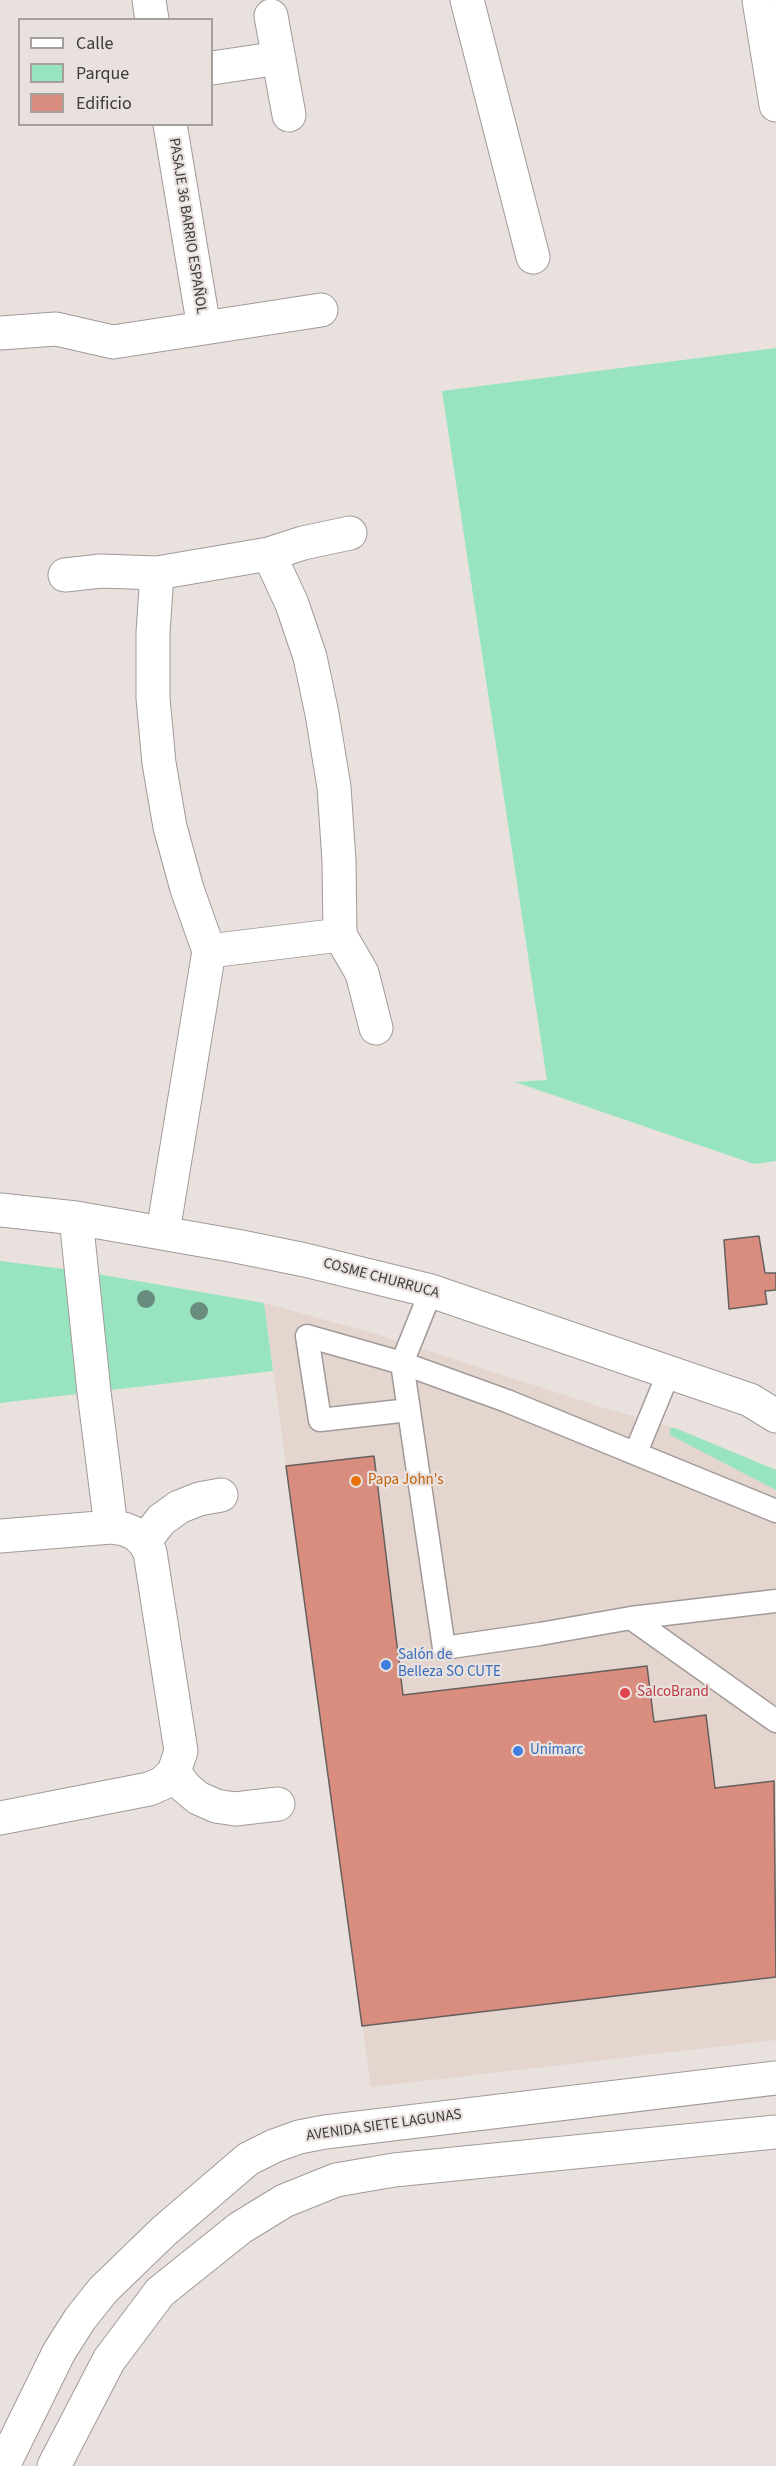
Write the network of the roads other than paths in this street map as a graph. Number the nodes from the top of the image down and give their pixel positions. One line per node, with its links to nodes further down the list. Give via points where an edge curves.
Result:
1 (149, 0): 5 (street)
2 (467, 0): 11 (street)
3 (759, 0): 8 (street)
4 (272, 16): 6 (street)
5 (152, 18)
6 (279, 58): 7 (street); 9 (street)
7 (213, 68)
8 (775, 100)
9 (289, 115)
10 (170, 126): 13 (street, PASAJE 36 BARRIO ESPAÑOL)
11 (533, 257)
12 (321, 310): 13 (street)
13 (204, 328): 14 (street, via 113,342 56,329)
14 (0, 333)
15 (350, 533): 16 (street)
16 (269, 554): 17 (street); 19 (street, via 310,657 322,714 334,787)
17 (157, 573): 18 (street, via 101,571); 20 (street, via 153,687 159,763 170,827)
18 (65, 575)
19 (340, 935): 20 (street); 21 (street, via 362,972)
20 (209, 951): 24 (street)
21 (376, 1028)
22 (0, 1210): 23 (street, COSME CHURRUCA)
23 (76, 1218): 24 (street, COSME CHURRUCA); 33 (street)
24 (163, 1232): 25 (street, COSME CHURRUCA, via 305,1260)
25 (431, 1292): 26 (lane); 27 (street, COSME CHURRUCA)
26 (402, 1363): 29 (lane); 29 (lane, via 308,1336 320,1420); 30 (lane)
27 (669, 1372): 28 (street, COSME CHURRUCA); 30 (lane)
28 (767, 1406)
29 (409, 1410): 37 (lane, via 444,1648)
30 (636, 1452): 32 (lane)
31 (221, 1495): 35 (street, via 179,1507 161,1520)
32 (776, 1511)
33 (111, 1527): 34 (street); 35 (street, via 124,1528)
34 (0, 1536)
35 (144, 1542): 39 (street, via 150,1552 180,1740 179,1762)
36 (776, 1601): 37 (lane)
37 (631, 1618): 38 (lane)
38 (776, 1721)
39 (174, 1772): 40 (street, via 198,1798 216,1806 235,1809); 41 (street, via 164,1783 149,1789)
40 (278, 1804)
41 (0, 1818)
42 (776, 2078): 44 (street, AVENIDA SIETE LAGUNAS, via 299,2137 248,2159)
43 (776, 2132): 45 (street, via 394,2170 336,2180 284,2201 240,2228)
44 (164, 2231): 45 (street); 46 (street, AVENIDA SIETE LAGUNAS, via 103,2290 80,2319 59,2352)
45 (160, 2292): 47 (street, via 109,2360)
46 (3, 2466)
47 (54, 2466)

